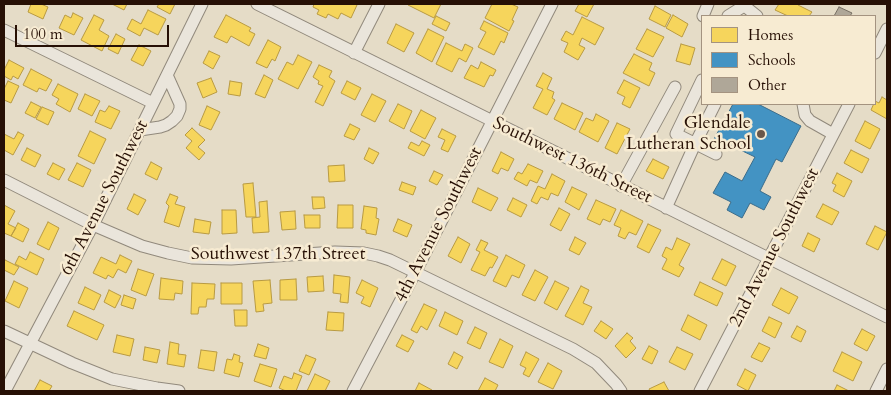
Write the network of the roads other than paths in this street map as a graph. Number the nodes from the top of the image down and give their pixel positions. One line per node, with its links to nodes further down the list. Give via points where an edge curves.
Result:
1 (202, 4): 11 (street, 6th Avenue Southwest)
2 (257, 4): 10 (street, Southwest 136th Street)
3 (379, 4): 10 (street)
4 (552, 4): 18 (street, 4th Avenue Southwest)
5 (750, 8): 6 (street)
6 (731, 15)
7 (887, 29): 9 (street)
8 (4, 30): 14 (street)
9 (876, 51)
10 (354, 53): 18 (street, Southwest 136th Street)
11 (167, 75): 14 (street, 6th Avenue Southwest); 19 (street, via 180,104 177,116 166,125)
12 (701, 82): 21 (street, via 676,134)
13 (675, 87): 24 (street)
14 (153, 103): 19 (street, 6th Avenue Southwest)
15 (714, 105): 21 (street)
16 (802, 105): 20 (street, via 810,121)
17 (848, 105): 20 (street, 2nd Avenue Southwest)
18 (492, 122): 24 (street, Southwest 136th Street); 28 (street, 4th Avenue Southwest)
19 (140, 130): 26 (street, 6th Avenue Southwest)
20 (833, 134): 27 (street, 2nd Avenue Southwest)
21 (695, 144): 22 (street); 25 (street)
22 (716, 154)
23 (4, 180): 26 (street, Southwest 137th Street)
24 (622, 186): 25 (street, Southwest 136th Street)
25 (666, 208): 27 (street, Southwest 136th Street)
26 (92, 225): 28 (street, Southwest 137th Street, via 142,246 192,258 364,253 390,260); 31 (street, 6th Avenue Southwest)
27 (769, 259): 29 (street, Southwest 136th Street); 37 (street, 2nd Avenue Southwest)
28 (415, 273): 35 (street, 4th Avenue Southwest); 36 (street, Southwest 137th Street, via 596,363)
29 (887, 317)
30 (4, 331): 31 (street)
31 (29, 344): 33 (street, 6th Avenue Southwest); 34 (street, via 112,379)
32 (887, 369): 38 (street)
33 (5, 391)
34 (179, 391)
35 (353, 391)
36 (621, 391)
37 (700, 391)
38 (876, 391)

